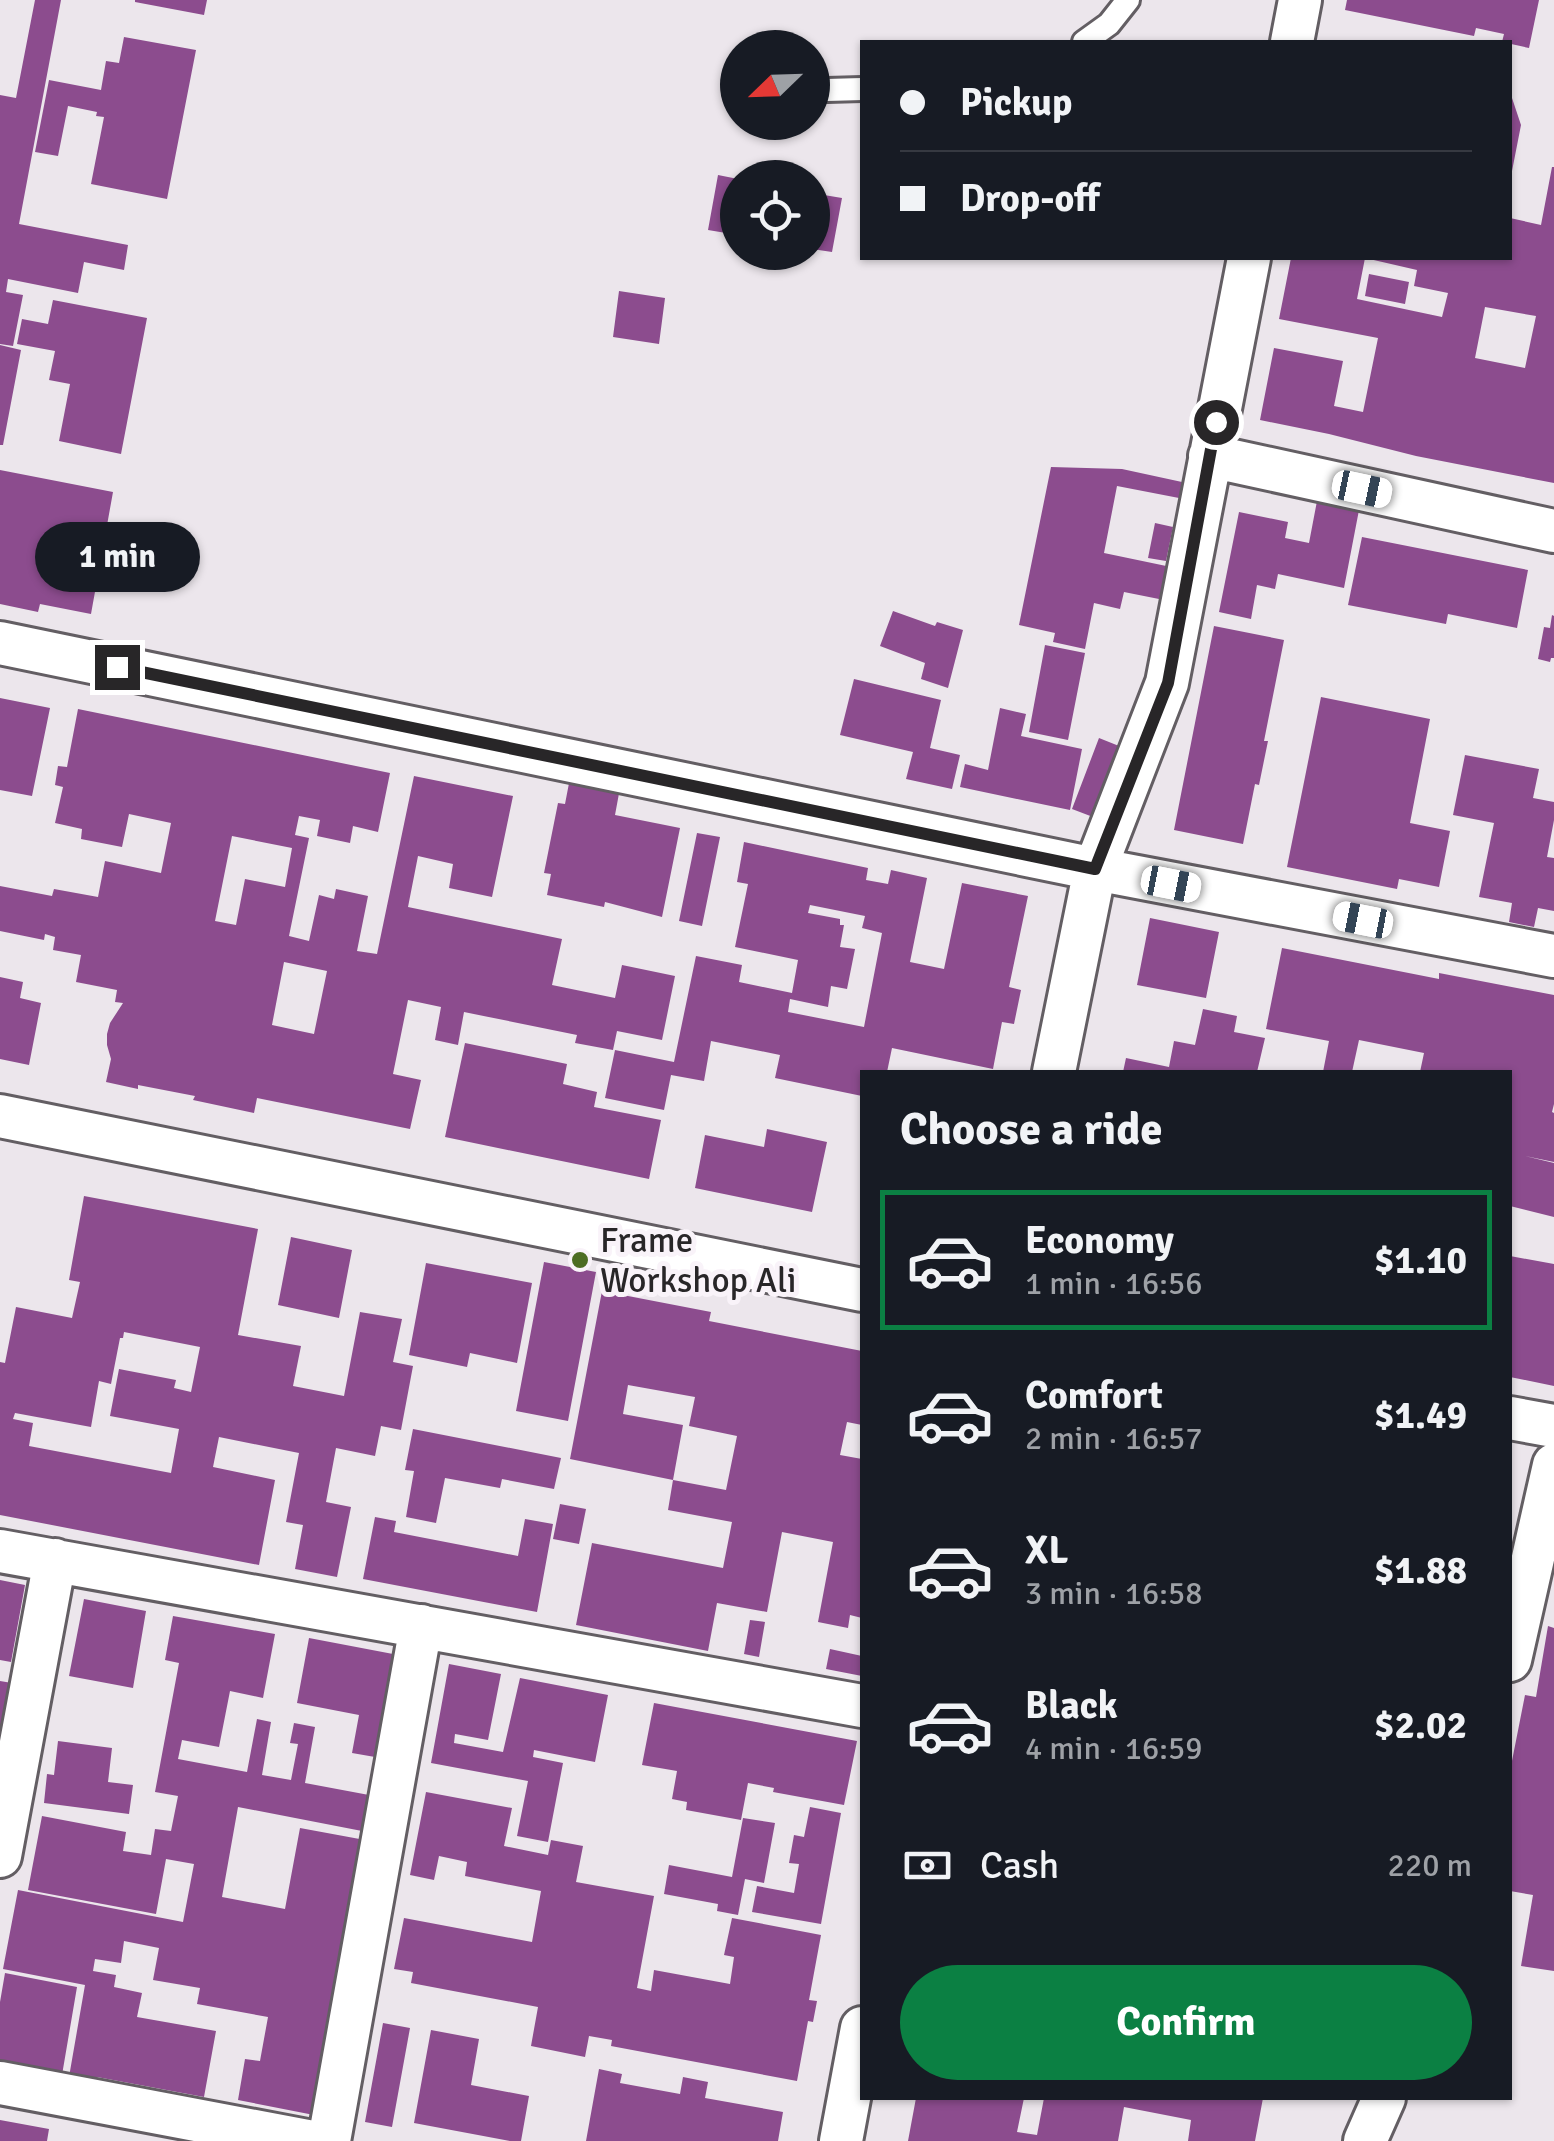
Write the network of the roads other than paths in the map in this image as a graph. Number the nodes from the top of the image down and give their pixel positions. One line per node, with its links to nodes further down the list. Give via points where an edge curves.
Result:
1 (1128, 0): 3 (lane)
2 (1300, 0): 4 (street)
3 (1087, 40)
4 (1292, 40)
5 (860, 89): 6 (lane)
6 (830, 90)
7 (1249, 260): 8 (street)
8 (1210, 456): 9 (street); 11 (street, via 1168,683)
9 (1554, 531)
10 (0, 643): 11 (street)
11 (1095, 869): 12 (street); 13 (street)
12 (1554, 956)
13 (1054, 1070)
14 (0, 1116): 15 (street)
15 (860, 1290)
16 (1512, 1418): 17 (street)
17 (1554, 1426)
18 (1554, 1464): 22 (street)
19 (0, 1550): 20 (street)
20 (54, 1560): 21 (street); 24 (street)
21 (421, 1626): 23 (street); 29 (street)
22 (1512, 1651)
23 (860, 1706)
24 (0, 1856)
25 (860, 2039): 30 (street)
26 (0, 2083): 28 (street)
27 (1383, 2100): 31 (street)
28 (307, 2141)
29 (329, 2141)
30 (842, 2141)
31 (1365, 2141)

